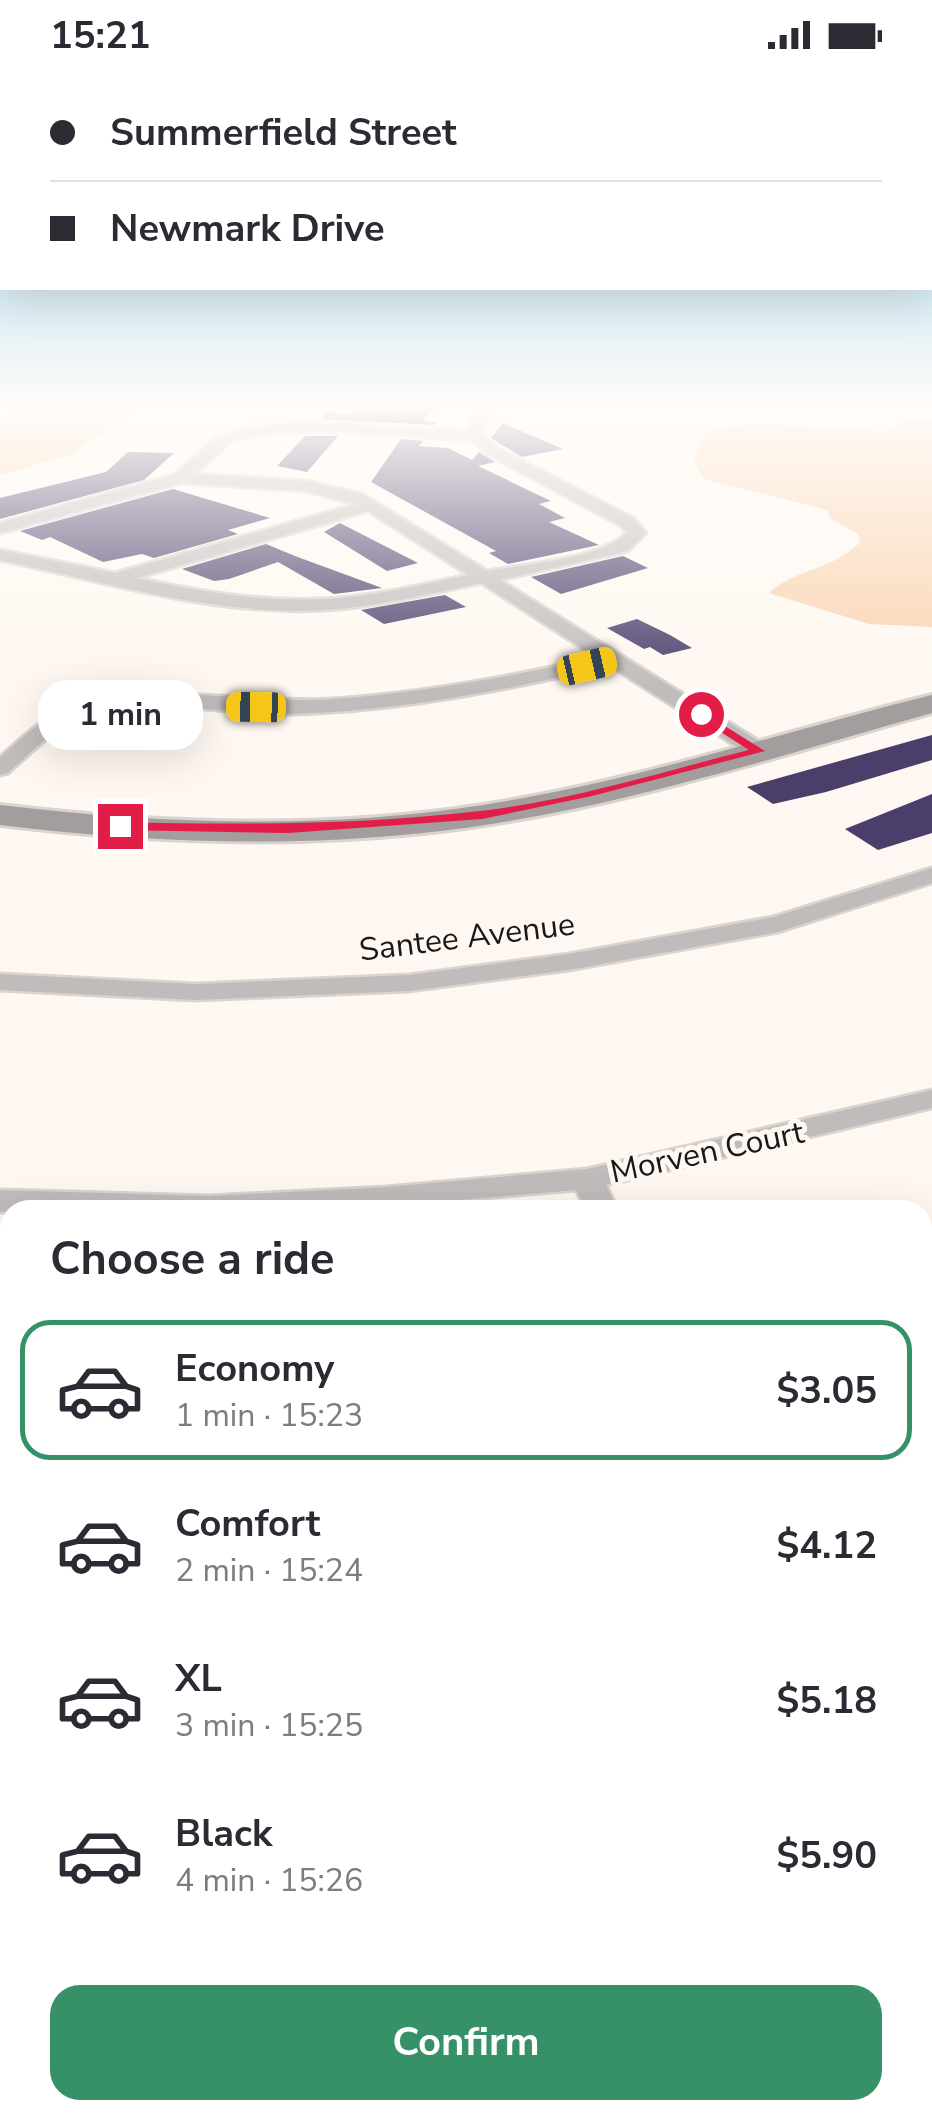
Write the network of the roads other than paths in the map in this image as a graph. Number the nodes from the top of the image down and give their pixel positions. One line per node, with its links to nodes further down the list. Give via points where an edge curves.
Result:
1 (102, 500): 5 (street)
2 (361, 500): 4 (street)
3 (585, 500): 7 (street, via 637,533 622,547)
4 (372, 505): 7 (street); 8 (street)
5 (0, 528)
6 (0, 554): 8 (street)
7 (486, 577): 8 (street, via 320,605 222,601); 9 (street)
8 (114, 579)
9 (614, 659): 11 (street); 12 (street, via 459,692 356,705 108,704 50,727)
10 (932, 704): 11 (street)
11 (759, 751): 13 (street, via 556,800 402,824 155,828)
12 (0, 768)
13 (0, 815)
14 (932, 875): 15 (street, Santee Avenue, via 778,924 409,984 195,992)
15 (0, 982)
16 (932, 1098): 17 (street, Morven Court)
17 (587, 1178): 18 (street, Morven Court); 19 (street)
18 (338, 1200)
19 (597, 1200)

